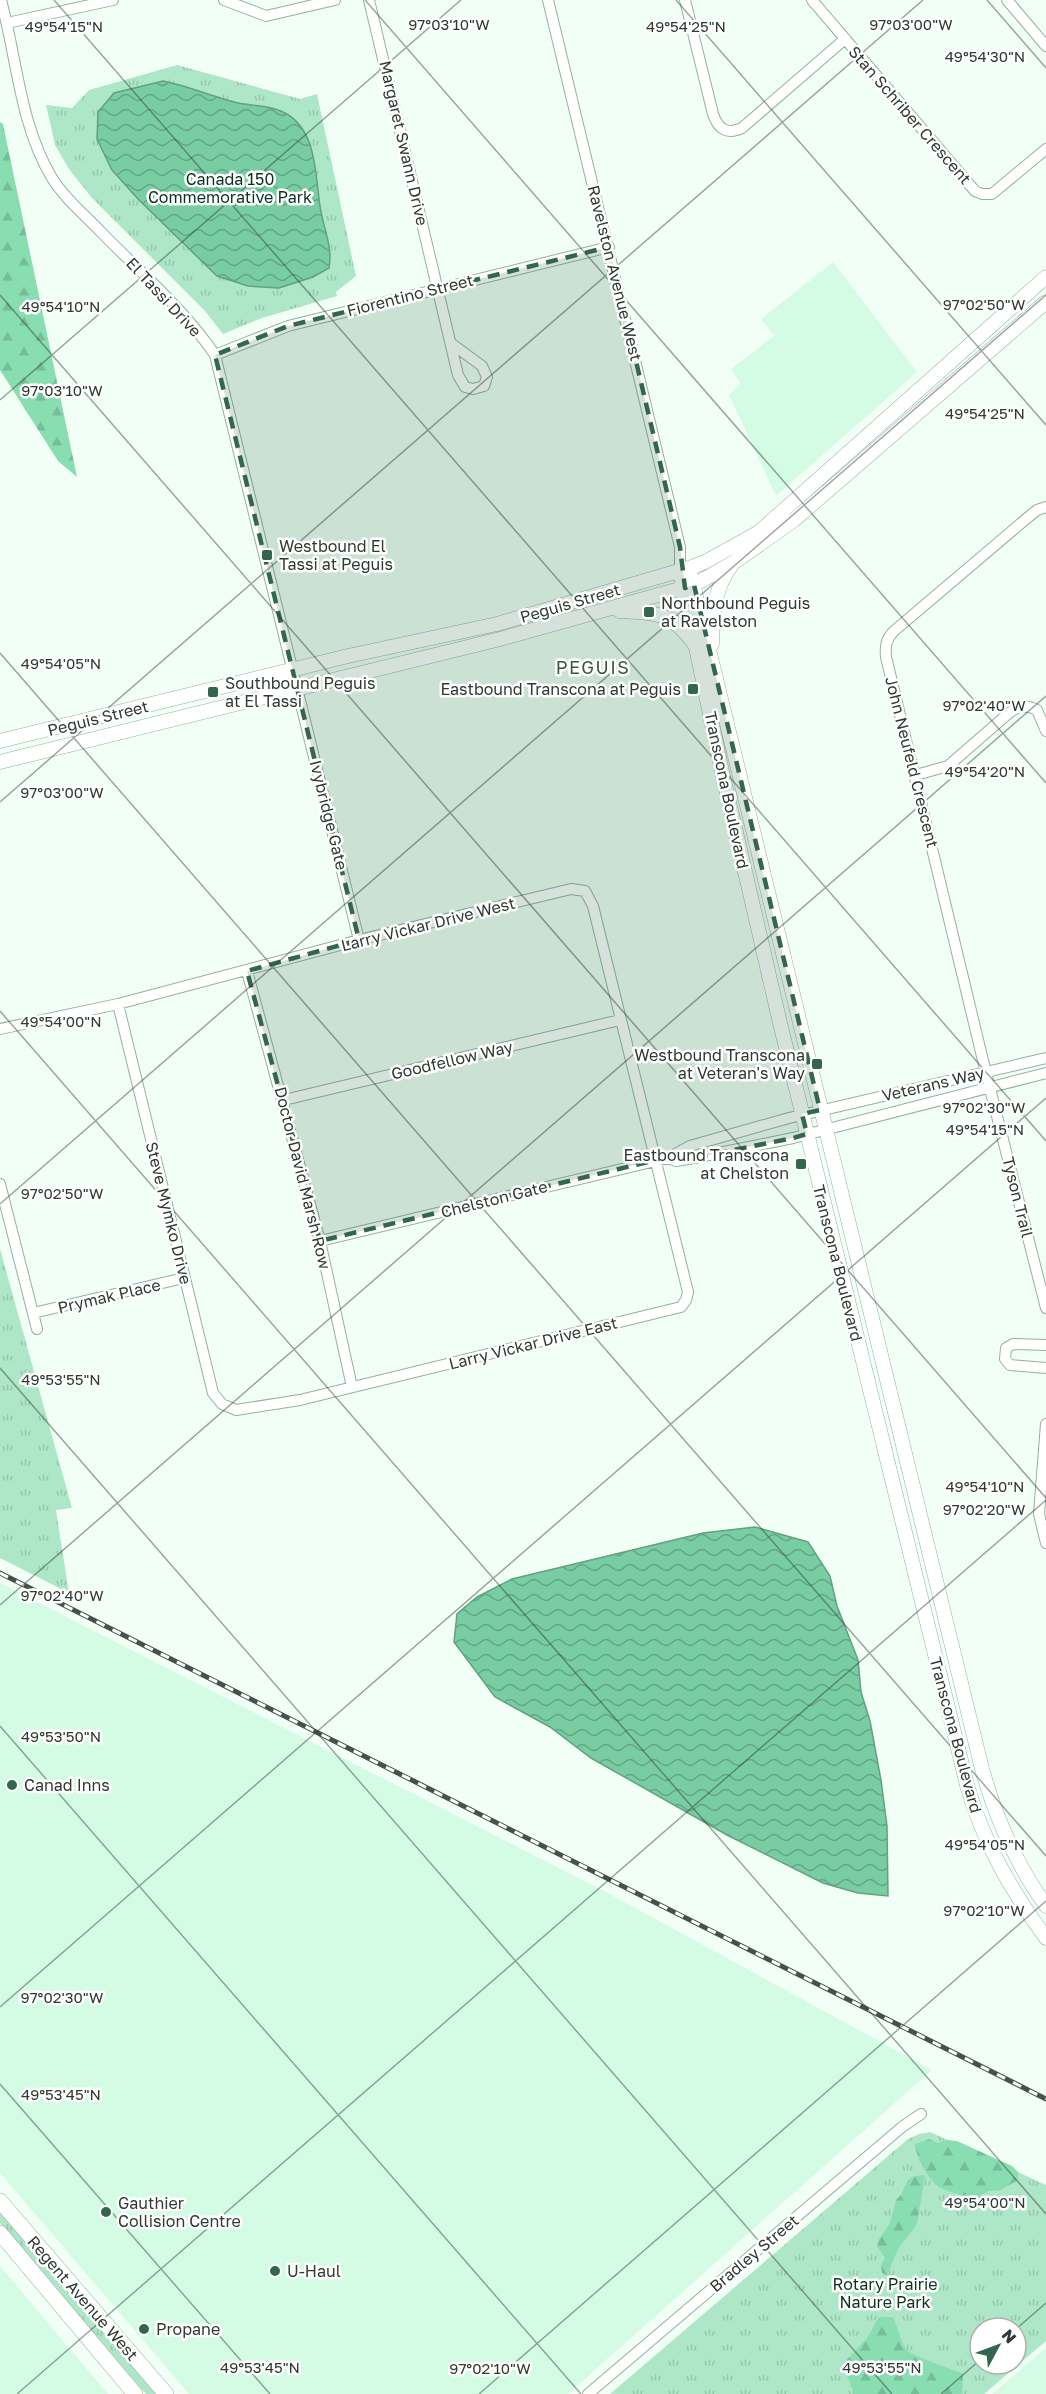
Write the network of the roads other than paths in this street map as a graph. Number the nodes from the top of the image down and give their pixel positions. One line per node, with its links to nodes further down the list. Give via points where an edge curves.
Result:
1 (1, 0): 10 (street, El Tassi Drive)
2 (113, 0): 10 (street)
3 (335, 0): 9 (street, via 266,16)
4 (369, 0): 16 (street, Margaret Swann Drive)
5 (548, 0): 14 (street, Ravelston Avenue West)
6 (685, 0): 11 (street, via 713,114 724,131 733,133 742,128)
7 (812, 0): 11 (street, Stan Schriber Crescent)
8 (1007, 0): 12 (street)
9 (230, 1)
10 (7, 23): 19 (street, El Tassi Drive, via 27,119 53,180 189,321)
11 (845, 39): 13 (street, Stan Schriber Crescent, via 975,191 992,194)
12 (1045, 43)
13 (1046, 149)
14 (609, 247): 16 (street, Fiorentino Street); 22 (street, Ravelston Avenue West)
15 (1046, 277): 22 (street, Peguis Street, via 759,532)
16 (438, 288): 18 (street, Margaret Swann Drive); 19 (street, Fiorentino Street, via 288,326)
17 (1046, 302): 21 (street, Peguis Street, via 794,520)
18 (452, 344)
19 (215, 355): 27 (street, El Tassi Drive)
20 (1046, 507): 32 (street, John Neufeld Crescent, via 1037,510 888,636 886,657)
21 (736, 561): 23 (street, Peguis Street); 26 (street, via 720,580)
22 (685, 569): 23 (street, Transcona Boulevard); 27 (street, Peguis Street, via 497,624)
23 (689, 587): 24 (street, Peguis Street); 25 (street, Transcona Boulevard); 26 (street, Transcona Boulevard)
24 (609, 610): 25 (street, via 670,617); 28 (street, Peguis Street)
25 (698, 649): 44 (street, Transcona Boulevard, via 723,776)
26 (711, 658): 43 (street, Transcona Boulevard)
27 (293, 670): 28 (street, El Tassi Drive); 30 (street, Peguis Street)
28 (298, 689): 31 (street, Peguis Street); 33 (street, Ivybridge Gate)
29 (1046, 731): 32 (street, via 1037,710 1020,707 948,766)
30 (0, 741)
31 (0, 762)
32 (916, 775): 39 (street, John Neufeld Crescent)
33 (359, 940): 34 (street, Larry Vickar Drive West); 36 (street, Larry Vickar Drive West, via 571,889 585,891 593,906)
34 (247, 971): 35 (street, Larry Vickar Drive West); 42 (street, Doctor David Marsh Row)
35 (118, 1004): 37 (street, Larry Vickar Drive West); 51 (street, Steve Mymko Drive)
36 (620, 1020): 42 (street, Goodfellow Way); 48 (street, Larry Vickar Drive West)
37 (0, 1029)
38 (1046, 1058): 39 (street, Veterans Way)
39 (986, 1073): 41 (street, John Neufeld Crescent); 43 (street, Veterans Way)
40 (1046, 1073): 41 (street, Veterans Way)
41 (990, 1087): 45 (street, Veterans Way); 52 (street, Tyson Trail)
42 (284, 1100): 50 (street, Doctor David Marsh Row)
43 (820, 1110): 44 (street, Chelston Gate); 45 (street, Transcona Boulevard)
44 (802, 1114): 46 (street, Transcona Boulevard); 47 (street, Chelston Gate, via 690,1146)
45 (825, 1130): 46 (street, Chelston Gate); 63 (street, Transcona Boulevard, via 987,1787 1008,1844)
46 (807, 1134): 47 (street, Chelston Gate, via 694,1158); 64 (street, Transcona Boulevard, via 970,1797 1002,1873)
47 (668, 1158): 48 (street, Chelston Gate)
48 (656, 1160): 50 (street, Chelston Gate); 57 (street, Larry Vickar Drive East, via 688,1292 681,1307)
49 (0, 1184): 53 (street)
50 (320, 1241): 57 (street, Doctor David Marsh Row)
51 (184, 1278): 53 (street, Prymak Place); 58 (street, Steve Mymko Drive, via 213,1393 222,1404)
52 (1046, 1308)
53 (33, 1313): 54 (street)
54 (37, 1329)
55 (1046, 1345): 56 (street, via 1013,1344 1005,1348 1005,1359 1010,1365)
56 (1046, 1368)
57 (352, 1388): 58 (street, Larry Vickar Drive East)
58 (236, 1410)
59 (1046, 1424): 60 (street)
60 (1045, 1463): 61 (street)
61 (1044, 1487): 62 (street, via 1039,1514)
62 (1046, 1543)
63 (1046, 1906)
64 (1046, 1938)
65 (921, 2114): 70 (street, Bradley Street)
66 (0, 2201): 69 (main road, Regent Avenue West)
67 (0, 2234): 68 (main road, Regent Avenue West)
68 (135, 2394)
69 (166, 2394)
70 (588, 2394)

